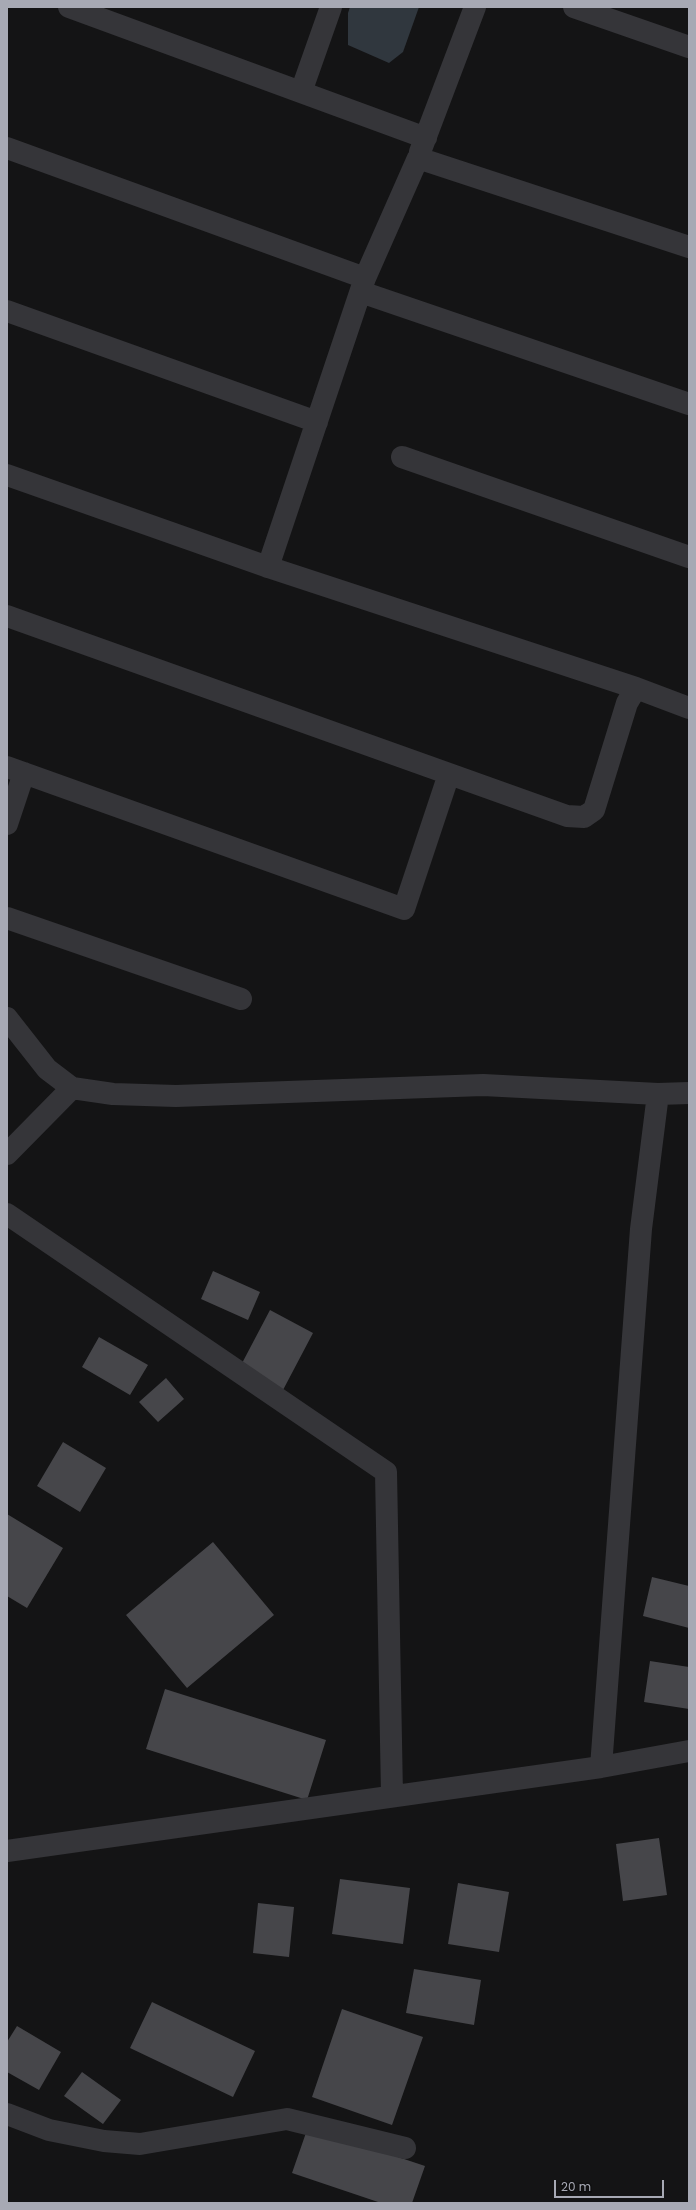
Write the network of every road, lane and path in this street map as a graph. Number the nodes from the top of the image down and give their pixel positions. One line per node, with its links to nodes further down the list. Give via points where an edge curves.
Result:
1 (69, 7): 6 (street)
2 (331, 7): 6 (street)
3 (475, 7): 7 (street)
4 (574, 7): 5 (street)
5 (689, 47)
6 (301, 92): 7 (street)
7 (426, 138): 9 (street)
8 (7, 148): 11 (street)
9 (418, 158): 10 (street); 11 (street)
10 (689, 247)
11 (363, 285): 13 (street); 14 (street)
12 (7, 311): 14 (street)
13 (689, 404)
14 (317, 422): 18 (street)
15 (402, 457): 17 (street)
16 (7, 475): 18 (street)
17 (689, 557)
18 (268, 567): 20 (street)
19 (7, 616): 23 (street)
20 (636, 688): 21 (street); 23 (street, via 627,703 594,810 584,817 567,816)
21 (689, 708)
22 (16, 770): 23 (street, via 404,909); 24 (street)
23 (449, 774)
24 (7, 824)
25 (7, 918): 26 (street)
26 (241, 999)
27 (7, 1018): 28 (street, via 47,1069)
28 (72, 1088): 30 (street, via 113,1094 176,1096 483,1084); 31 (street)
29 (689, 1093): 30 (street)
30 (658, 1094): 34 (street, via 641,1229)
31 (7, 1154)
32 (7, 1214): 35 (street, via 386,1472)
33 (689, 1751): 34 (street)
34 (601, 1767): 35 (street)
35 (392, 1795): 36 (street)
36 (7, 1851)
37 (7, 2114): 38 (street, via 49,2130 104,2141 140,2144 287,2119)
38 (405, 2148)

